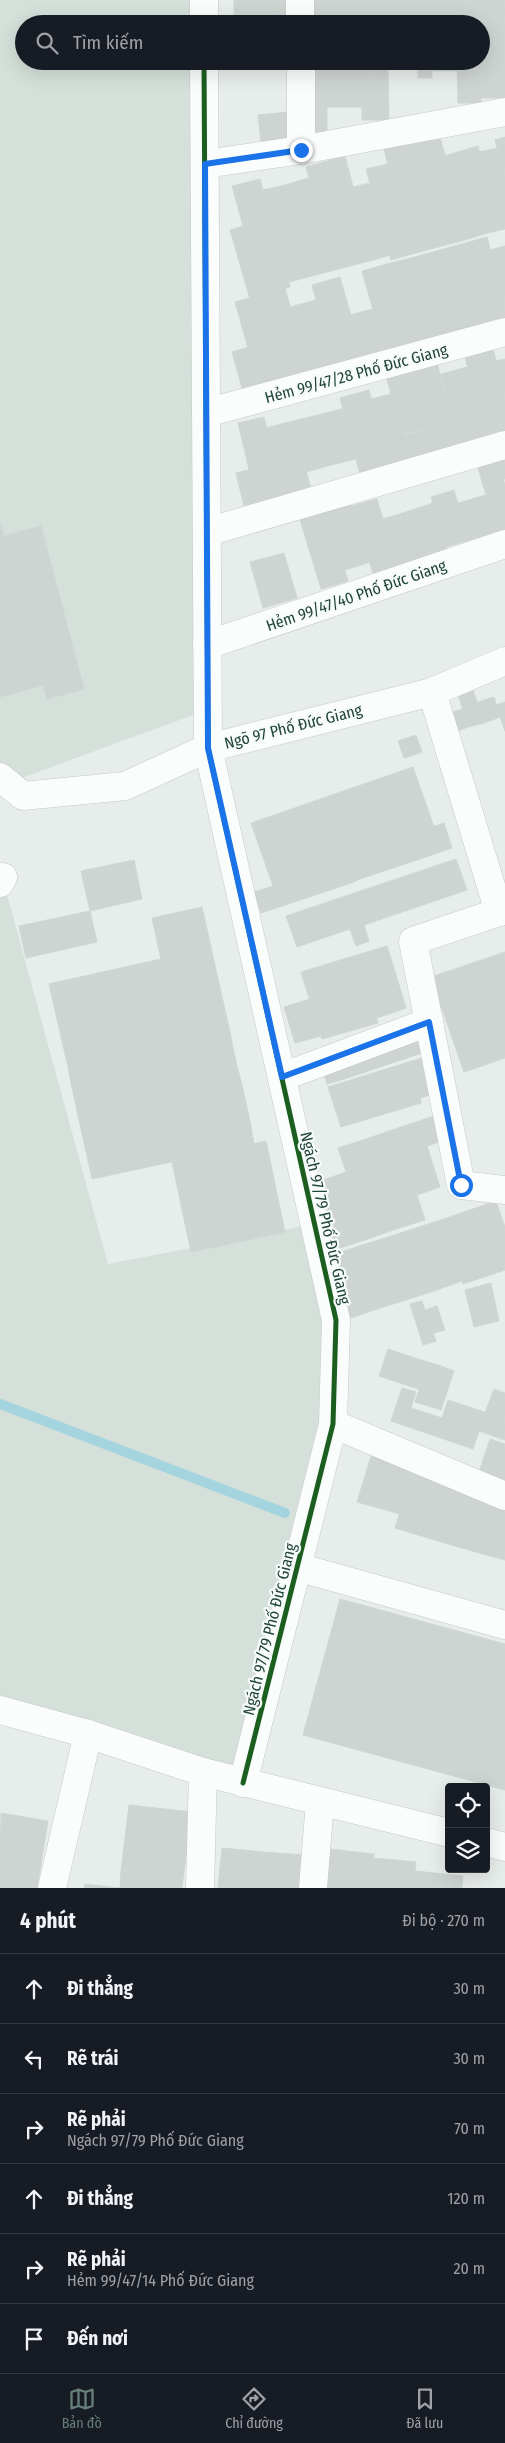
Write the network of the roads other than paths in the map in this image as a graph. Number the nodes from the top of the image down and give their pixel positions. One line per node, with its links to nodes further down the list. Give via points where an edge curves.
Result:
1 (204, 0): 3 (street)
2 (300, 0): 4 (street)
3 (204, 15)
4 (300, 15)
5 (204, 70): 9 (street, Ngách 97/79 Phố Đức Giang)
6 (301, 70): 8 (street)
7 (505, 112): 8 (street)
8 (301, 150): 9 (street)
9 (205, 164): 11 (street, Ngách 97/79 Phố Đức Giang)
10 (505, 332): 11 (street, Hẻm 99/47/28 Phố Đức Giang)
11 (206, 413): 13 (street, Ngách 97/79 Phố Đức Giang)
12 (505, 445): 13 (street)
13 (206, 532): 15 (street, Ngách 97/79 Phố Đức Giang)
14 (505, 544): 15 (street, Hẻm 99/47/40 Phố Đức Giang)
15 (207, 645): 18 (street, Ngách 97/79 Phố Đức Giang)
16 (505, 662): 17 (street, Ngõ 97 Phố Đức Giang)
17 (432, 692): 18 (street, Ngõ 97 Phố Đức Giang); 20 (street)
18 (208, 748): 19 (street, Ngõ 97 Phố Đức Giang, via 125,786 23,796); 22 (street, Ngách 97/79 Phố Đức Giang)
19 (0, 777)
20 (502, 911): 21 (street, via 414,942)
21 (429, 1022): 22 (street); 23 (street, via 461,1185)
22 (282, 1077): 24 (street, Ngách 97/79 Phố Đức Giang, via 336,1320)
23 (505, 1190)
24 (333, 1424): 25 (street); 26 (street, Ngách 97/79 Phố Đức Giang)
25 (505, 1496)
26 (297, 1567): 27 (street); 31 (street, Ngách 97/79 Phố Đức Giang)
27 (505, 1625)
28 (0, 1710): 29 (street)
29 (88, 1734): 30 (street); 36 (street)
30 (203, 1772): 31 (street); 37 (street)
31 (243, 1782): 32 (street)
32 (320, 1802): 33 (street); 38 (street)
33 (445, 1832)
34 (490, 1843): 35 (street)
35 (505, 1847)
36 (52, 1888)
37 (200, 1888)
38 (313, 1888)

